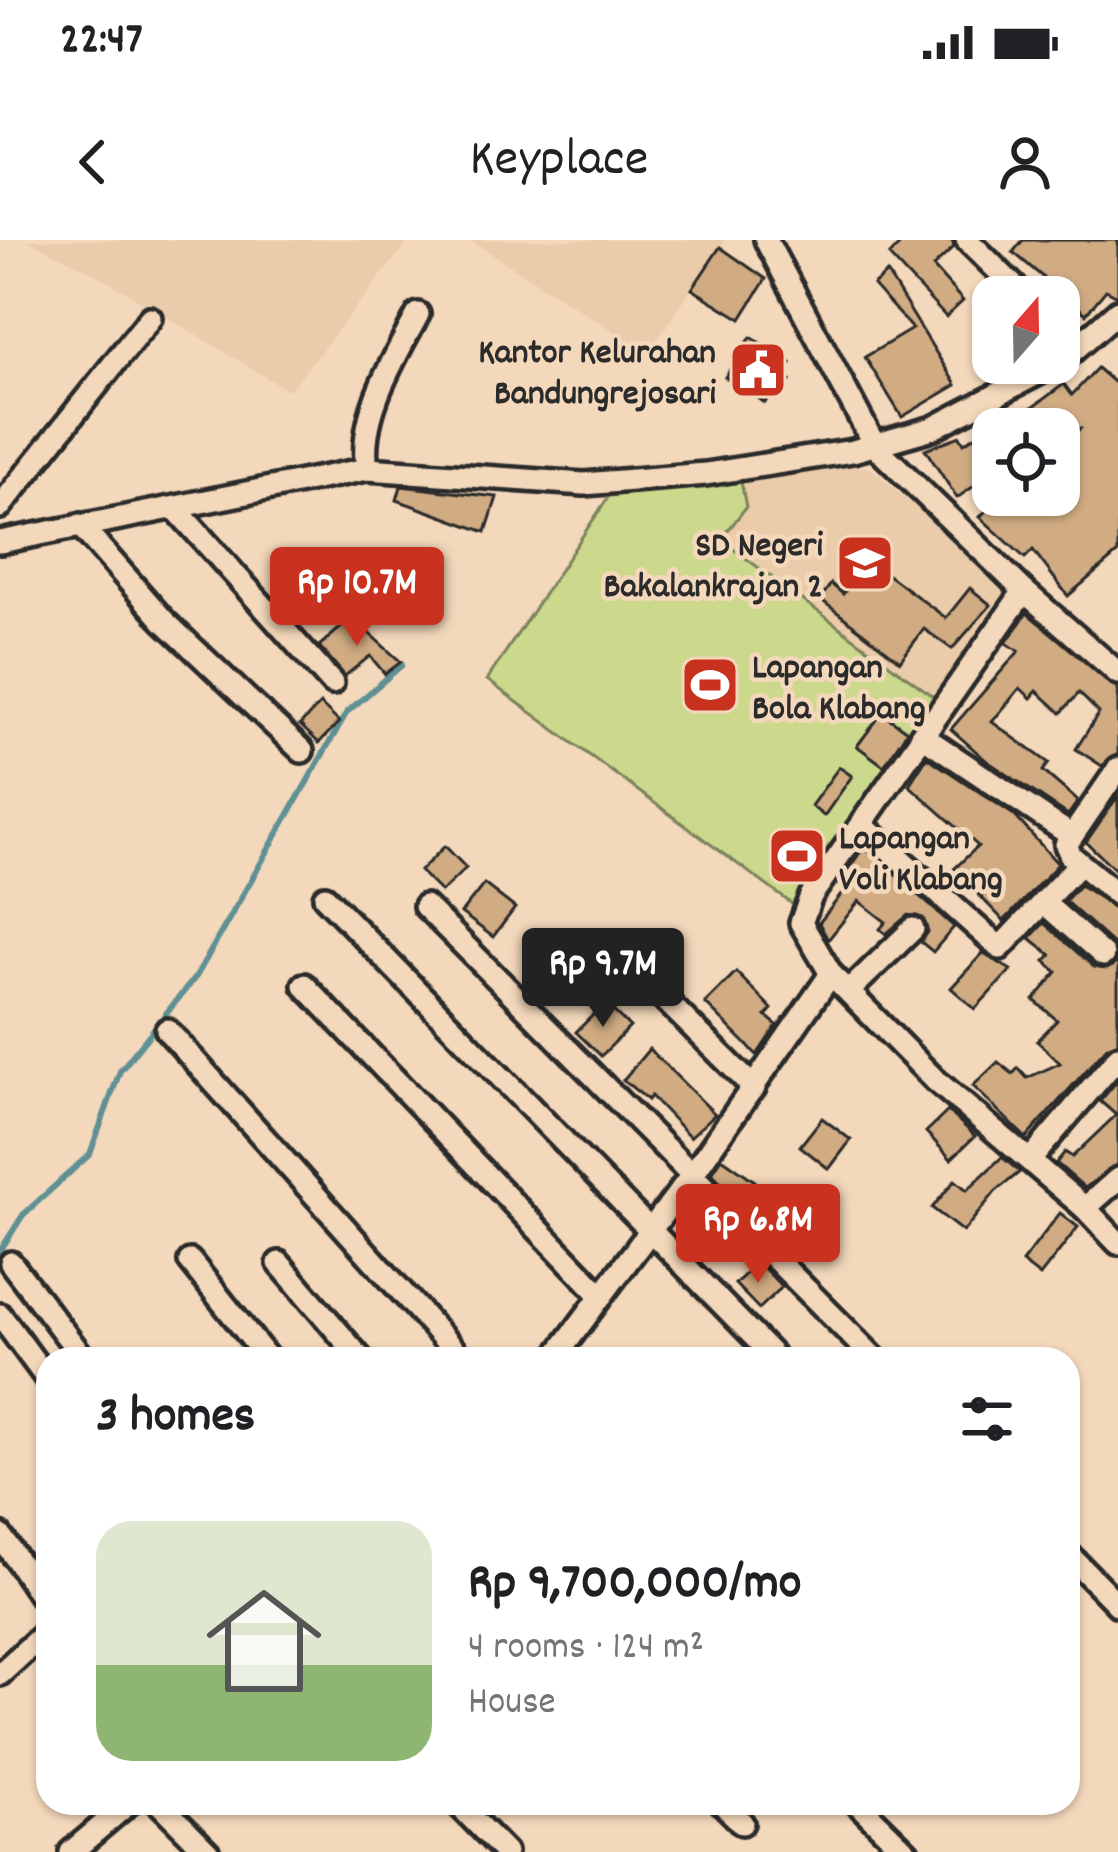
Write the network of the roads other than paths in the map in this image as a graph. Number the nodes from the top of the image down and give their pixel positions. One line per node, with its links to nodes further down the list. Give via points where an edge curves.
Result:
1 (766, 240): 9 (street)
2 (967, 240): 3 (street)
3 (1004, 276)
4 (1118, 311): 7 (street)
5 (418, 314): 10 (street, via 378,399)
6 (150, 318): 11 (street)
7 (1080, 346)
8 (1022, 384): 9 (street)
9 (875, 446): 10 (street, via 602,483); 15 (street)
10 (367, 469): 12 (street)
11 (0, 507)
12 (176, 508): 13 (street); 17 (street)
13 (80, 524): 14 (street); 19 (street, via 164,621)
14 (0, 542)
15 (1024, 591): 16 (street); 18 (street)
16 (1114, 661)
17 (332, 683)
18 (921, 735): 21 (street); 22 (street)
19 (302, 751)
20 (1118, 769): 22 (street)
21 (862, 825): 26 (street, via 1000,948); 31 (street, via 802,911)
22 (1072, 836): 23 (street, via 1067,851)
23 (1079, 864): 24 (street); 26 (street)
24 (1118, 895)
25 (325, 898): 41 (street)
26 (1043, 902): 30 (street)
27 (425, 906): 38 (street)
28 (914, 929): 33 (street)
29 (616, 952): 36 (street)
30 (1103, 956)
31 (831, 974): 33 (street); 36 (street)
32 (304, 985): 46 (street)
33 (851, 989): 37 (street, via 935,1080)
34 (167, 1030): 51 (street)
35 (1118, 1057): 37 (street)
36 (754, 1088): 38 (street)
37 (1030, 1160): 40 (street)
38 (692, 1175): 41 (street); 54 (street)
39 (1118, 1179): 40 (street)
40 (1085, 1208): 42 (street)
41 (649, 1232): 46 (street); 53 (street)
42 (1116, 1235)
43 (190, 1261): 49 (street)
44 (279, 1263): 50 (street)
45 (11, 1264): 48 (street)
46 (601, 1295): 52 (street)
47 (0, 1316): 55 (street)
48 (74, 1347)
49 (258, 1347)
50 (351, 1347)
51 (451, 1347)
52 (563, 1347)
53 (764, 1347)
54 (863, 1347)
55 (36, 1364)
56 (0, 1535): 58 (street)
57 (1080, 1566): 59 (street)
58 (36, 1588)
59 (1118, 1605)
60 (36, 1641): 61 (street)
61 (0, 1674)
62 (115, 1815): 68 (street)
63 (171, 1815): 69 (street)
64 (469, 1815): 70 (street)
65 (734, 1815): 67 (street)
66 (868, 1815): 71 (street)
67 (742, 1823)
68 (71, 1852)
69 (208, 1852)
70 (505, 1852)
71 (907, 1852)

